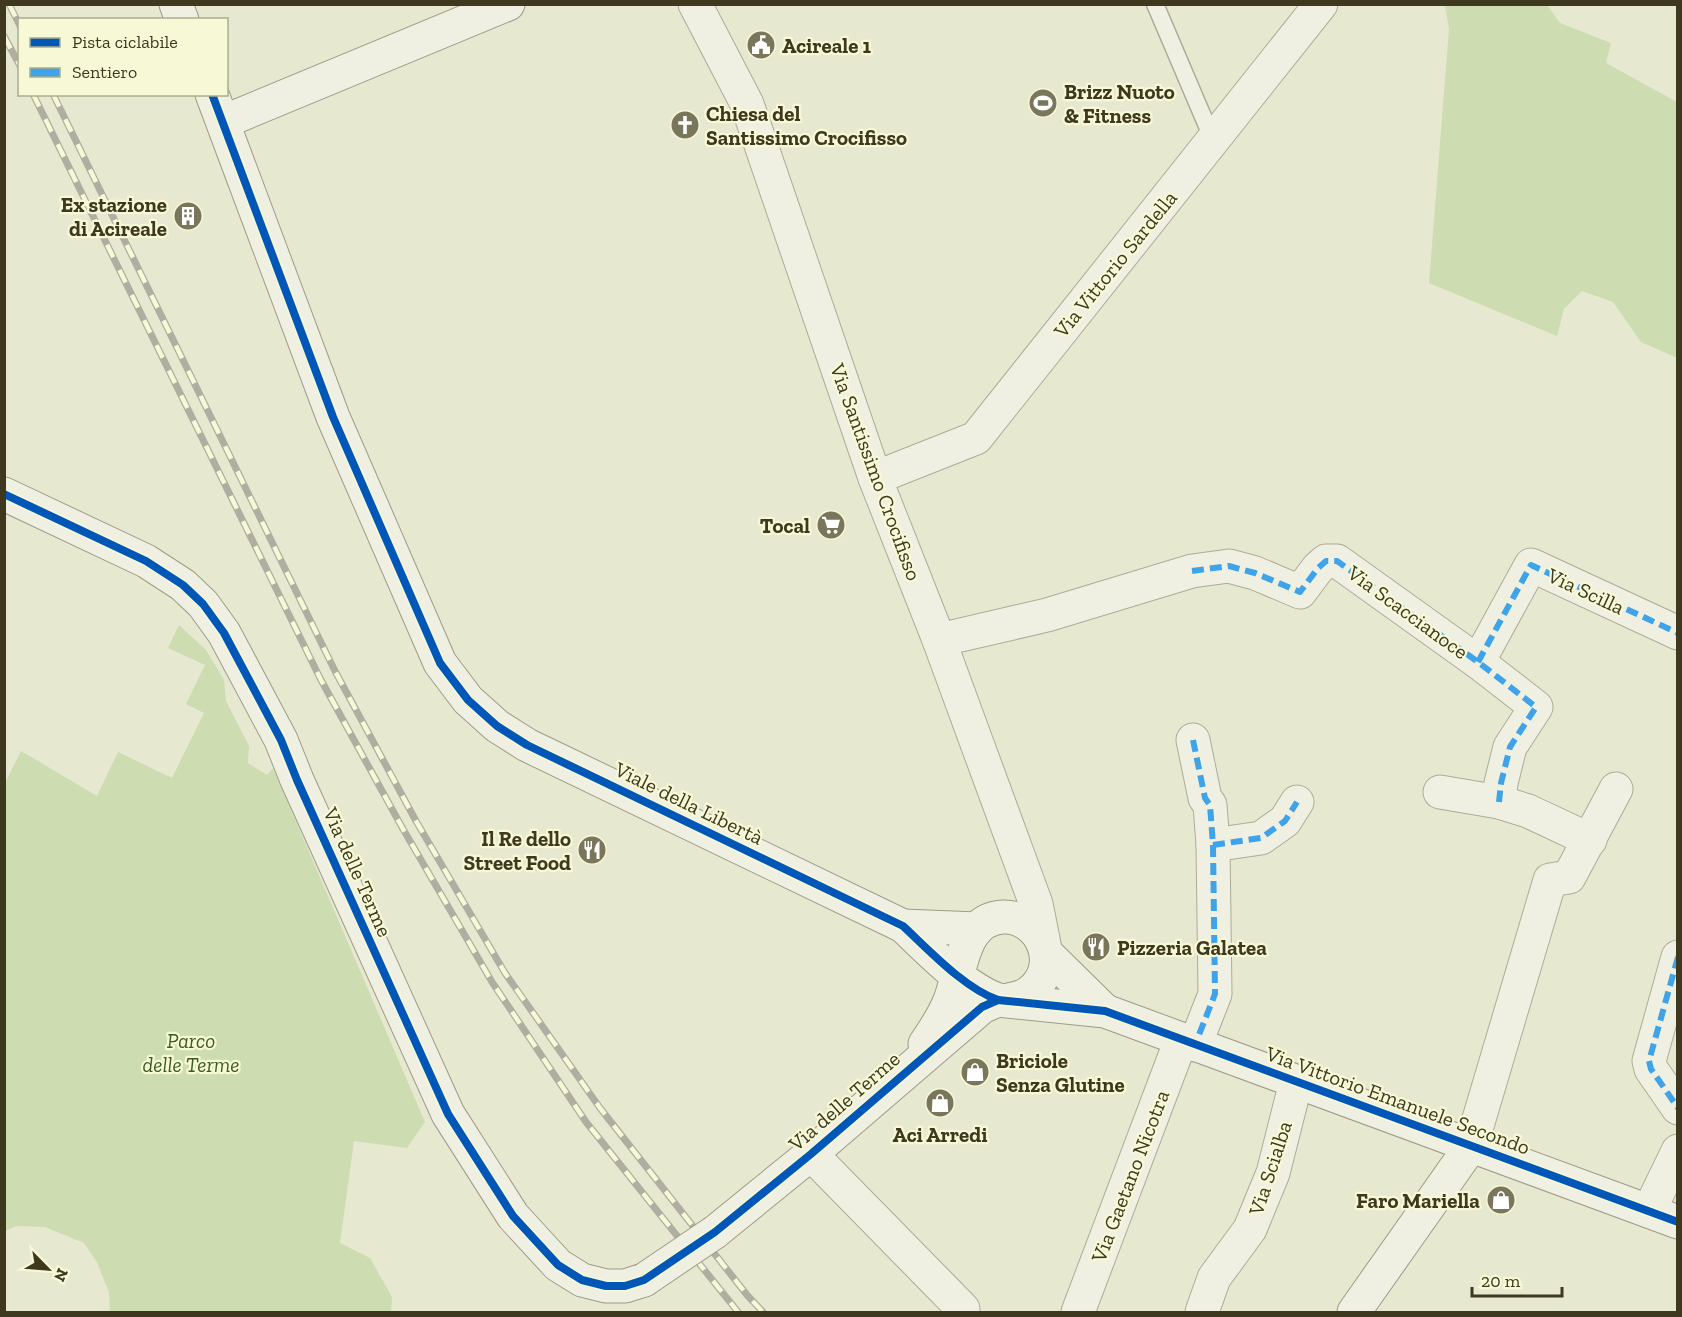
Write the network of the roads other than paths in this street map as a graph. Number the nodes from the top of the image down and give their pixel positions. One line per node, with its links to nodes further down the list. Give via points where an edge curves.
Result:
1 (508, 4): 5 (street, via 290,94)
2 (695, 4): 7 (street, Via Santissimo Crocifisso, via 747,104)
3 (1155, 4): 6 (lane)
4 (1322, 4): 6 (street, Via Vittorio Sardella)
5 (217, 108): 19 (street, Viale della Libertà, via 333,417 440,663 468,700 497,726 527,745)
6 (1213, 140): 7 (street, Via Vittorio Sardella, via 976,438)
7 (875, 478): 10 (street, Via Santissimo Crocifisso)
8 (4, 494): 30 (street, Via delle Terme, bridge, via 146,561 183,585 224,633 281,740 448,1114 513,1216 558,1265 582,1280 606,1286 644,1280 715,1232)
9 (1677, 633): 11 (street, Via Scilla, via 1531,565)
10 (939, 640): 11 (street, Via Scaccianoce, via 1047,615 1192,571 1229,566 1300,592 1326,561 1337,561); 20 (street, Via Santissimo Crocifisso, via 1036,904)
11 (1478, 662): 16 (street, Via Scaccianoce, via 1536,707 1510,747)
12 (1193, 740): 18 (street, Via Gaetano Nicotra, via 1205,798 1210,805)
13 (1616, 789): 17 (street)
14 (1440, 792): 16 (street)
15 (1297, 802): 18 (street, via 1286,821 1261,838)
16 (1499, 802): 17 (street)
17 (1590, 840): 28 (street, via 1569,877 1550,880)
18 (1213, 845): 24 (street, Via Gaetano Nicotra, via 1215,994)
19 (903, 926): 22 (street); 22 (street)
20 (1046, 949): 22 (street, via 1046,965 1038,985 1020,998); 22 (street, via 1027,923 1001,917 988,921); 23 (street)
21 (1677, 957): 27 (street, via 1649,1061)
22 (981, 974): 23 (street); 25 (street, via 949,1004); 25 (street, Via delle Terme, via 982,1007)
23 (1105, 1011): 24 (street, Via Vittorio Emanuele Secondo)
24 (1188, 1042): 26 (street, Via Vittorio Emanuele Secondo); 33 (street, Via Gaetano Nicotra)
25 (904, 1074): 30 (street, Via delle Terme)
26 (1296, 1082): 28 (street, Via Vittorio Emanuele Secondo); 34 (street, Via Scialba, via 1273,1173 1250,1229 1214,1278)
27 (1677, 1108)
28 (1471, 1146): 31 (street, Via Vittorio Emanuele Secondo); 35 (street)
29 (1677, 1151): 31 (street)
30 (811, 1154): 32 (street)
31 (1663, 1217)
32 (963, 1309)
33 (1078, 1312)
34 (1202, 1312)
35 (1354, 1312)

